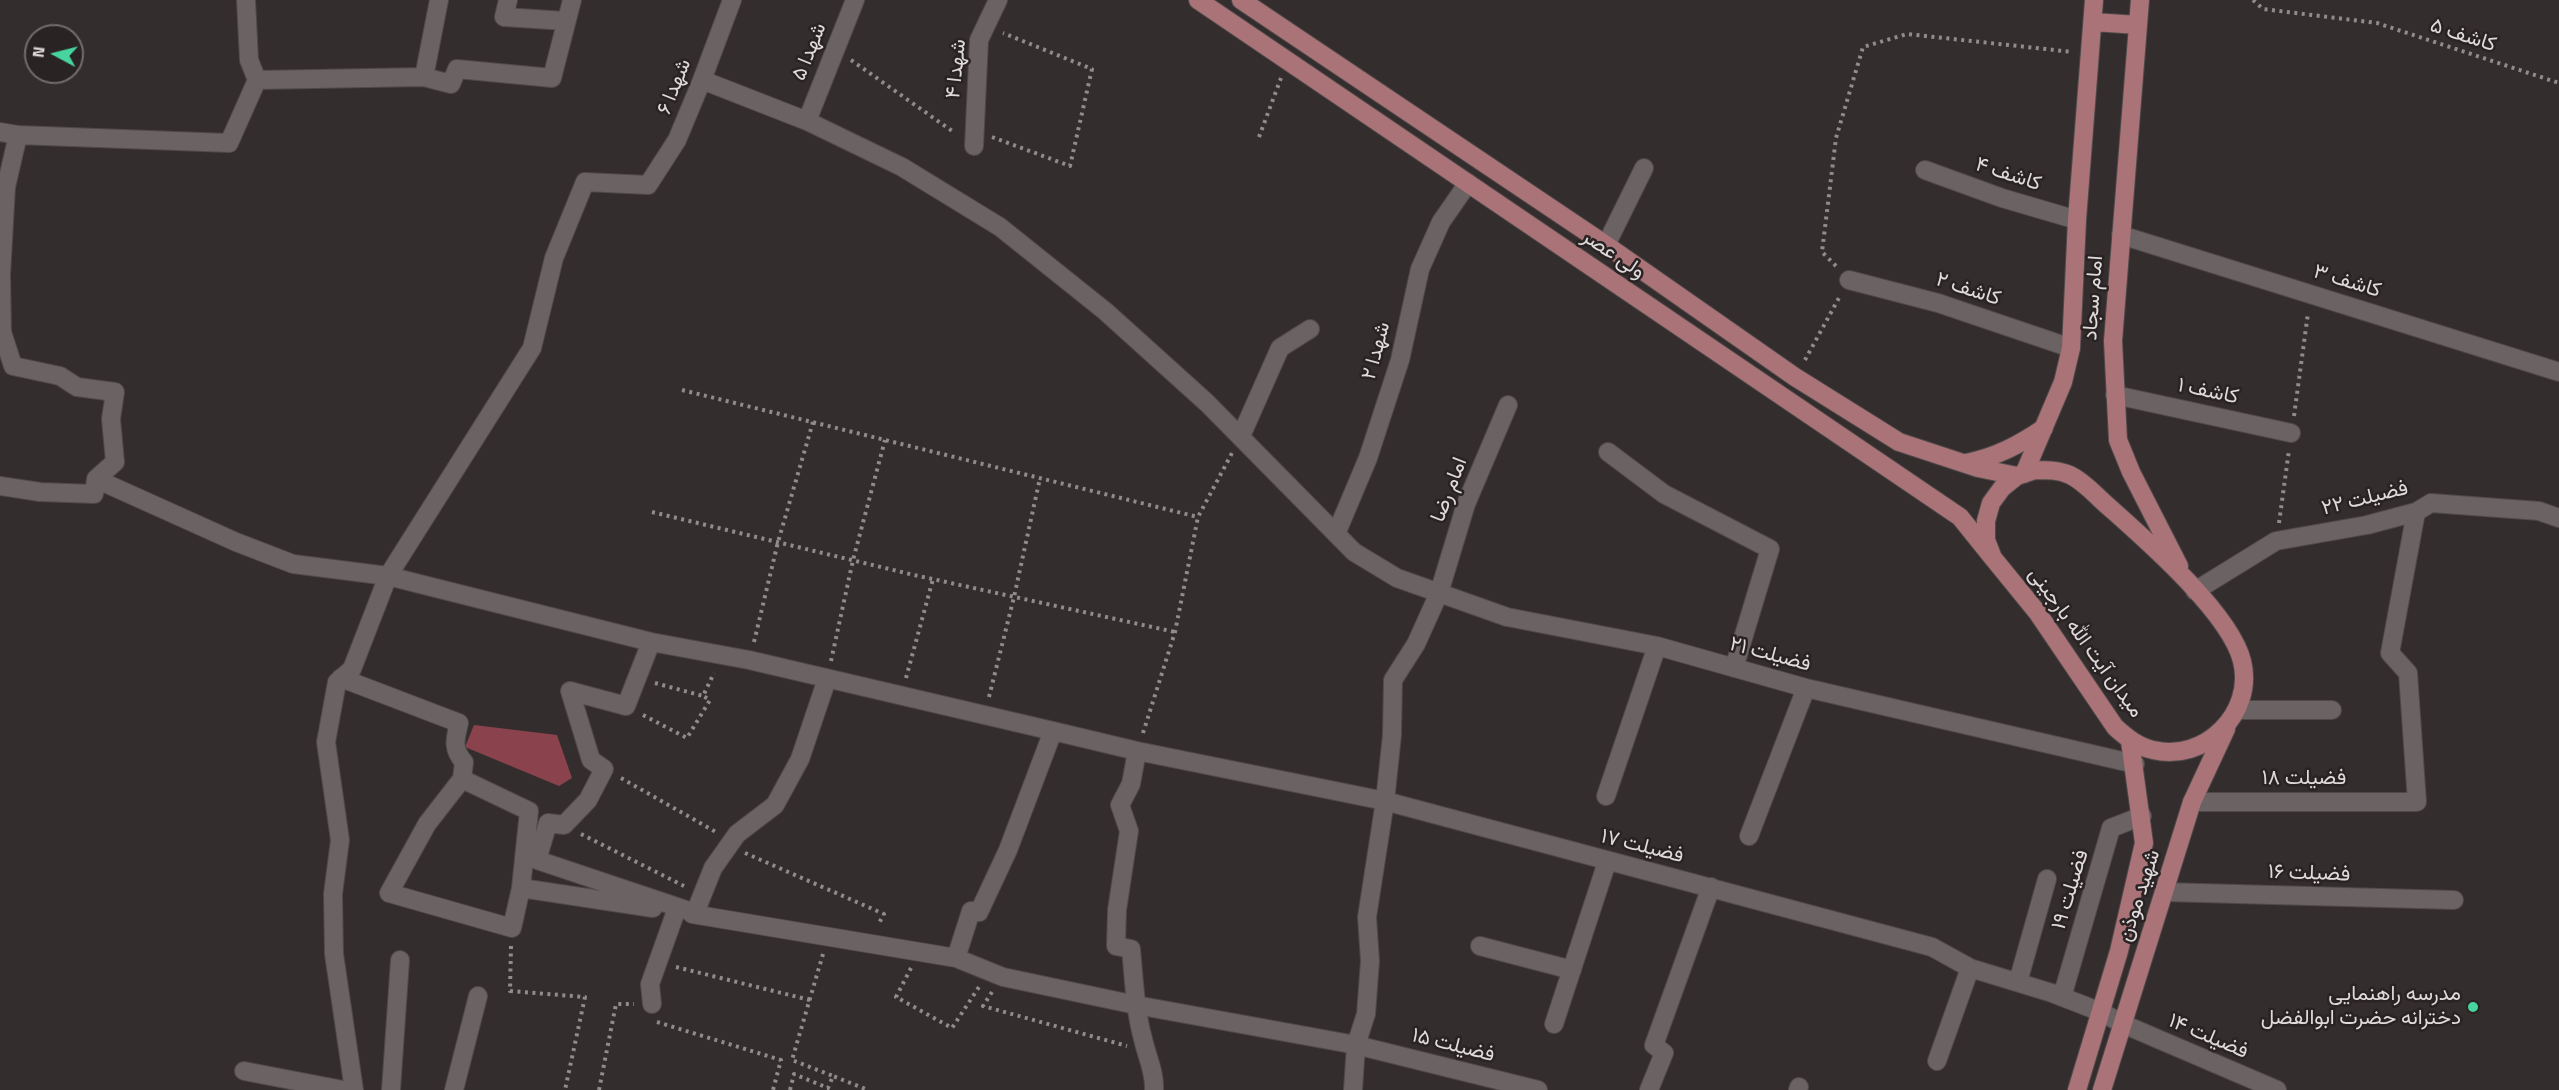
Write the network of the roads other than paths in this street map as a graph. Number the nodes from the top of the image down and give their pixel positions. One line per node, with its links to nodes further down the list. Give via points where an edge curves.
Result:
1 (246, 0): 16 (street, via 249,60)
2 (439, 0): 15 (street)
3 (508, 0): 12 (street, via 504,17)
4 (572, 0): 12 (street)
5 (732, 0): 17 (street, شهدا ۶)
6 (855, 0): 18 (street, شهدا ۵)
7 (998, 0): 20 (street, شهدا ۴, via 979,40)
8 (1198, 0): 24 (main road, ولی عصر)
9 (1241, 0): 21 (main road, ولی عصر)
10 (2094, 0): 13 (main road, امام سجاد)
11 (2140, 0): 14 (main road, امام سجاد)
12 (566, 21): 15 (street, via 552,78 457,69 451,84)
13 (2093, 22): 14 (main road); 25 (main road, امام سجاد)
14 (2138, 25): 26 (main road, امام سجاد)
15 (424, 77): 16 (street)
16 (257, 80): 19 (street, via 229,143)
17 (702, 80): 18 (street, فضیلت ۲۱); 46 (street, شهدا ۶, via 677,140 648,184 585,182 554,258 532,348)
18 (807, 121): 36 (street, فضیلت ۲۱, via 902,167 1000,228 1105,311)
19 (9, 134): 40 (street, via 1,275 2,332 13,366 60,376 77,387 115,392 111,419 115,462)
20 (974, 139)
21 (1482, 162): 24 (main road); 27 (main road, ولی عصر)
22 (1644, 168): 27 (street)
23 (1925, 170): 25 (street, کاشف ۴)
24 (1468, 183): 44 (street, شهدا ۲, via 1441,222 1420,268 1400,360 1368,458); 45 (main road, ولی عصر, via 1960,517)
25 (2077, 220): 30 (main road, امام سجاد)
26 (2121, 235): 31 (street, کاشف ۳); 32 (main road, امام سجاد, via 2113,341)
27 (1606, 245): 38 (main road, ولی عصر, via 1795,377 1899,442)
28 (1849, 280): 30 (street, کاشف ۲, via 1938,303)
29 (1310, 329): 36 (street, via 1280,348)
30 (2071, 348): 34 (main road, امام سجاد, via 2063,382)
31 (2559, 372)
32 (2115, 395): 35 (street, کاشف ۱); 47 (main road, امام سجاد, via 2118,440)
33 (1508, 405): 48 (street, امام رضا, via 1466,504)
34 (2045, 426): 38 (main road, via 1992,458); 39 (main road, امام سجاد)
35 (2291, 433)
36 (1241, 436): 44 (street, فضیلت ۲۱)
37 (1608, 452): 51 (street, via 1664,494 1770,549)
38 (1963, 463): 39 (main road, ولی عصر)
39 (2020, 475): 45 (main road, میدان آیت الله بارجینی, via 2002,488 1991,503 1986,540); 47 (main road, via 2054,470 2072,476 2136,531)
40 (96, 479): 41 (street, via 94,494); 46 (street, فضیلت ۱۷, via 293,564)
41 (0, 486)
42 (2416, 512): 43 (street, فضیلت ۲۲, via 2431,503 2539,511); 47 (street, فضیلت ۲۲, via 2276,541); 64 (street, فضیلت ۱۸, via 2390,653 2408,673 2417,802)
43 (2559, 518)
44 (1336, 534): 48 (street, فضیلت ۲۱, via 1354,552 1398,578)
45 (1993, 558): 58 (main road, میدان آیت الله بارجینی, via 2037,612 2103,713)
46 (388, 576): 49 (street, فضیلت ۱۷); 52 (street, via 352,669)
47 (2191, 588): 56 (main road, via 2218,616 2242,661 2243,687)
48 (1439, 593): 50 (street, فضیلت ۲۱, via 1507,617); 63 (street, امام رضا, via 1416,644 1393,680)
49 (651, 642): 53 (street, فضیلت ۱۷); 73 (street, via 626,706 570,691 591,760 604,769 588,800 564,825 548,823 537,860)
50 (1657, 646): 51 (street, فضیلت ۲۱); 62 (street)
51 (1734, 668): 54 (street, فضیلت ۲۱)
52 (341, 678): 61 (street, via 459,723 454,744 464,762); 91 (street, via 326,742 340,840 333,894 334,954)
53 (827, 679): 57 (street, فضیلت ۱۷); 73 (street, via 800,759 775,805 737,834 713,868)
54 (1806, 688): 60 (street, فضیلت ۲۱); 66 (street)
55 (2332, 710): 56 (street)
56 (2234, 715): 58 (main road, میدان آیت الله بارجینی, via 2222,731 2202,745 2178,752 2153,750); 64 (main road, شهید موذن)
57 (1053, 731): 59 (street, فضیلت ۱۷); 75 (street, via 1008,850 979,912 971,911)
58 (2130, 741): 60 (main road, شهید موذن)
59 (1137, 751): 63 (street, فضیلت ۱۷); 83 (street, via 1131,784 1120,805 1129,831 1116,936 1116,946 1131,949)
60 (2135, 764): 65 (main road, شهید موذن)
61 (462, 779): 70 (street, via 529,812); 70 (street, via 427,824 389,893 512,928)
62 (1606, 796)
63 (1385, 801): 67 (street, فضیلت ۱۷); 87 (street, امام رضا, via 1367,917 1370,961 1366,1014)
64 (2192, 802): 71 (main road, شهید موذن)
65 (2142, 816): 81 (street, فضیلت ۱۹, via 2111,828); 84 (main road, شهید موذن, via 2144,843)
66 (1749, 836)
67 (1607, 862): 69 (street, فضیلت ۱۷); 78 (street)
68 (2047, 879): 79 (street)
69 (1711, 887): 77 (street, فضیلت ۱۷, via 1932,947); 97 (street, via 1654,1045 1664,1053)
70 (521, 888): 73 (street)
71 (2164, 892): 72 (street, فضیلت ۱۶); 86 (main road, شهید موذن)
72 (2454, 900)
73 (694, 909): 75 (street, فضیلت ۱۵); 82 (street, via 657,962 650,984)
74 (1480, 946): 78 (street)
75 (956, 958): 83 (street, فضیلت ۱۵, via 996,974)
76 (399, 960): 92 (street)
77 (1970, 968): 79 (street, فضیلت ۱۷); 88 (street)
78 (1572, 970): 85 (street)
79 (2018, 982): 81 (street, فضیلت ۱۷)
80 (478, 996): 93 (street)
81 (2062, 997): 84 (street, فضیلت ۱۷)
82 (652, 1004)
83 (1136, 1005): 87 (street, فضیلت ۱۵); 94 (street, via 1155,1077)
84 (2101, 1012): 86 (street, فضیلت ۱۷); 98 (main road, شهید موذن)
85 (1554, 1024)
86 (2123, 1024): 99 (main road, شهید موذن); 100 (street, فضیلت ۱۴)
87 (1356, 1045): 95 (street, امام رضا); 96 (street, فضیلت ۱۵)
88 (1937, 1060)
89 (244, 1071): 90 (street)
90 (343, 1090)
91 (354, 1090)
92 (391, 1090)
93 (454, 1090)
94 (1154, 1090)
95 (1353, 1090)
96 (1538, 1090)
97 (1649, 1090)
98 (2077, 1090)
99 (2102, 1090)
100 (2277, 1090)

